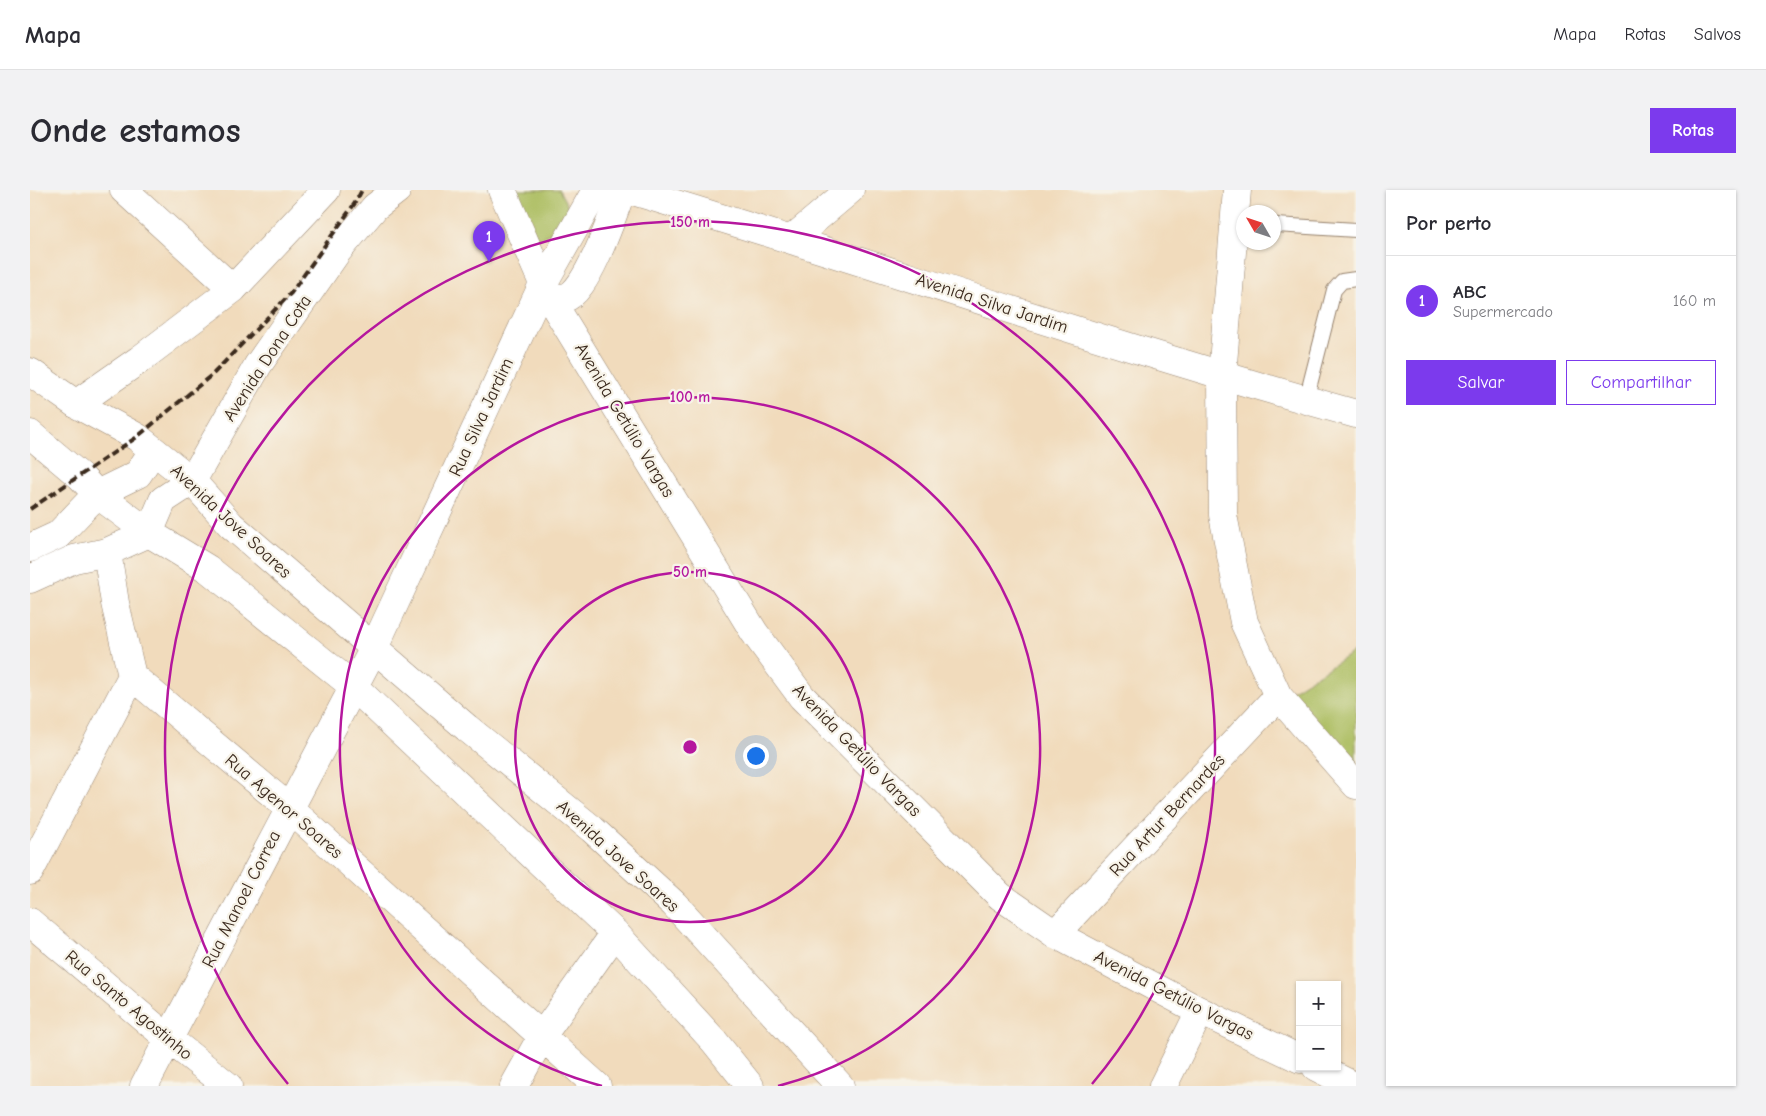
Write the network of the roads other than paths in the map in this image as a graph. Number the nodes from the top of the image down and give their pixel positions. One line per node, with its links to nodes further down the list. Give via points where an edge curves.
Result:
1 (124, 190): 14 (street)
2 (326, 190): 14 (street)
3 (397, 190): 23 (street, Avenida Dona Cota, via 375,207 337,252 258,366)
4 (502, 190): 15 (street, Avenida Getúlio Vargas)
5 (596, 190): 15 (street, Rua Silva Jardim)
6 (622, 190): 15 (street, via 588,274 579,288 566,298)
7 (630, 190): 12 (street, Avenida Silva Jardim)
8 (850, 190): 12 (street)
9 (1237, 190): 17 (street)
10 (1281, 225): 11 (lane)
11 (1356, 230)
12 (792, 239): 17 (street, Avenida Silva Jardim)
13 (1356, 278): 18 (lane, via 1342,281 1334,290)
14 (233, 289): 19 (street)
15 (546, 290): 29 (street, Rua Silva Jardim); 38 (street, Avenida Getúlio Vargas, via 754,632 802,697 1000,896)
16 (30, 372): 19 (street, Avenida Jove Soares)
17 (1222, 376): 18 (street, Avenida Silva Jardim); 32 (street, via 1223,515 1244,622)
18 (1306, 400): 20 (street, Avenida Silva Jardim)
19 (76, 404): 22 (street, Avenida Jove Soares, via 137,437)
20 (1356, 414)
21 (30, 434): 24 (street)
22 (153, 451): 23 (street, Avenida Jove Soares); 24 (street, via 138,474)
23 (192, 481): 25 (street, Avenida Dona Cota, via 162,500); 29 (street, Avenida Jove Soares, via 231,525)
24 (97, 494): 25 (street); 26 (street, via 58,535)
25 (149, 532): 27 (street); 31 (street, via 208,568)
26 (30, 548)
27 (107, 552): 28 (street, via 74,559); 30 (street)
28 (30, 579)
29 (374, 648): 31 (street); 49 (street, Avenida Jove Soares, via 592,830 674,904)
30 (132, 676): 34 (street, Rua Agenor Soares); 35 (street)
31 (353, 686): 34 (street, Rua Manoel Correa); 37 (street)
32 (1278, 696): 33 (street); 38 (street, Rua Artur Bernardes)
33 (1356, 785)
34 (289, 808): 40 (street, Rua Agenor Soares); 41 (street, Rua Manoel Correa)
35 (30, 871)
36 (30, 922): 41 (street, Rua Santo Agostinho)
37 (616, 932): 40 (street); 48 (street)
38 (1055, 934): 39 (street, Avenida Getúlio Vargas)
39 (1200, 1011): 42 (street, Avenida Getúlio Vargas); 50 (street)
40 (542, 1036): 46 (street); 47 (street, Rua Agenor Soares)
41 (169, 1039): 44 (street, Rua Manoel Correa); 45 (street, Rua Santo Agostinho)
42 (1296, 1057)
43 (1324, 1071): 51 (street)
44 (144, 1086)
45 (228, 1086)
46 (514, 1086)
47 (597, 1086)
48 (750, 1086)
49 (840, 1086)
50 (1162, 1086)
51 (1354, 1086)

